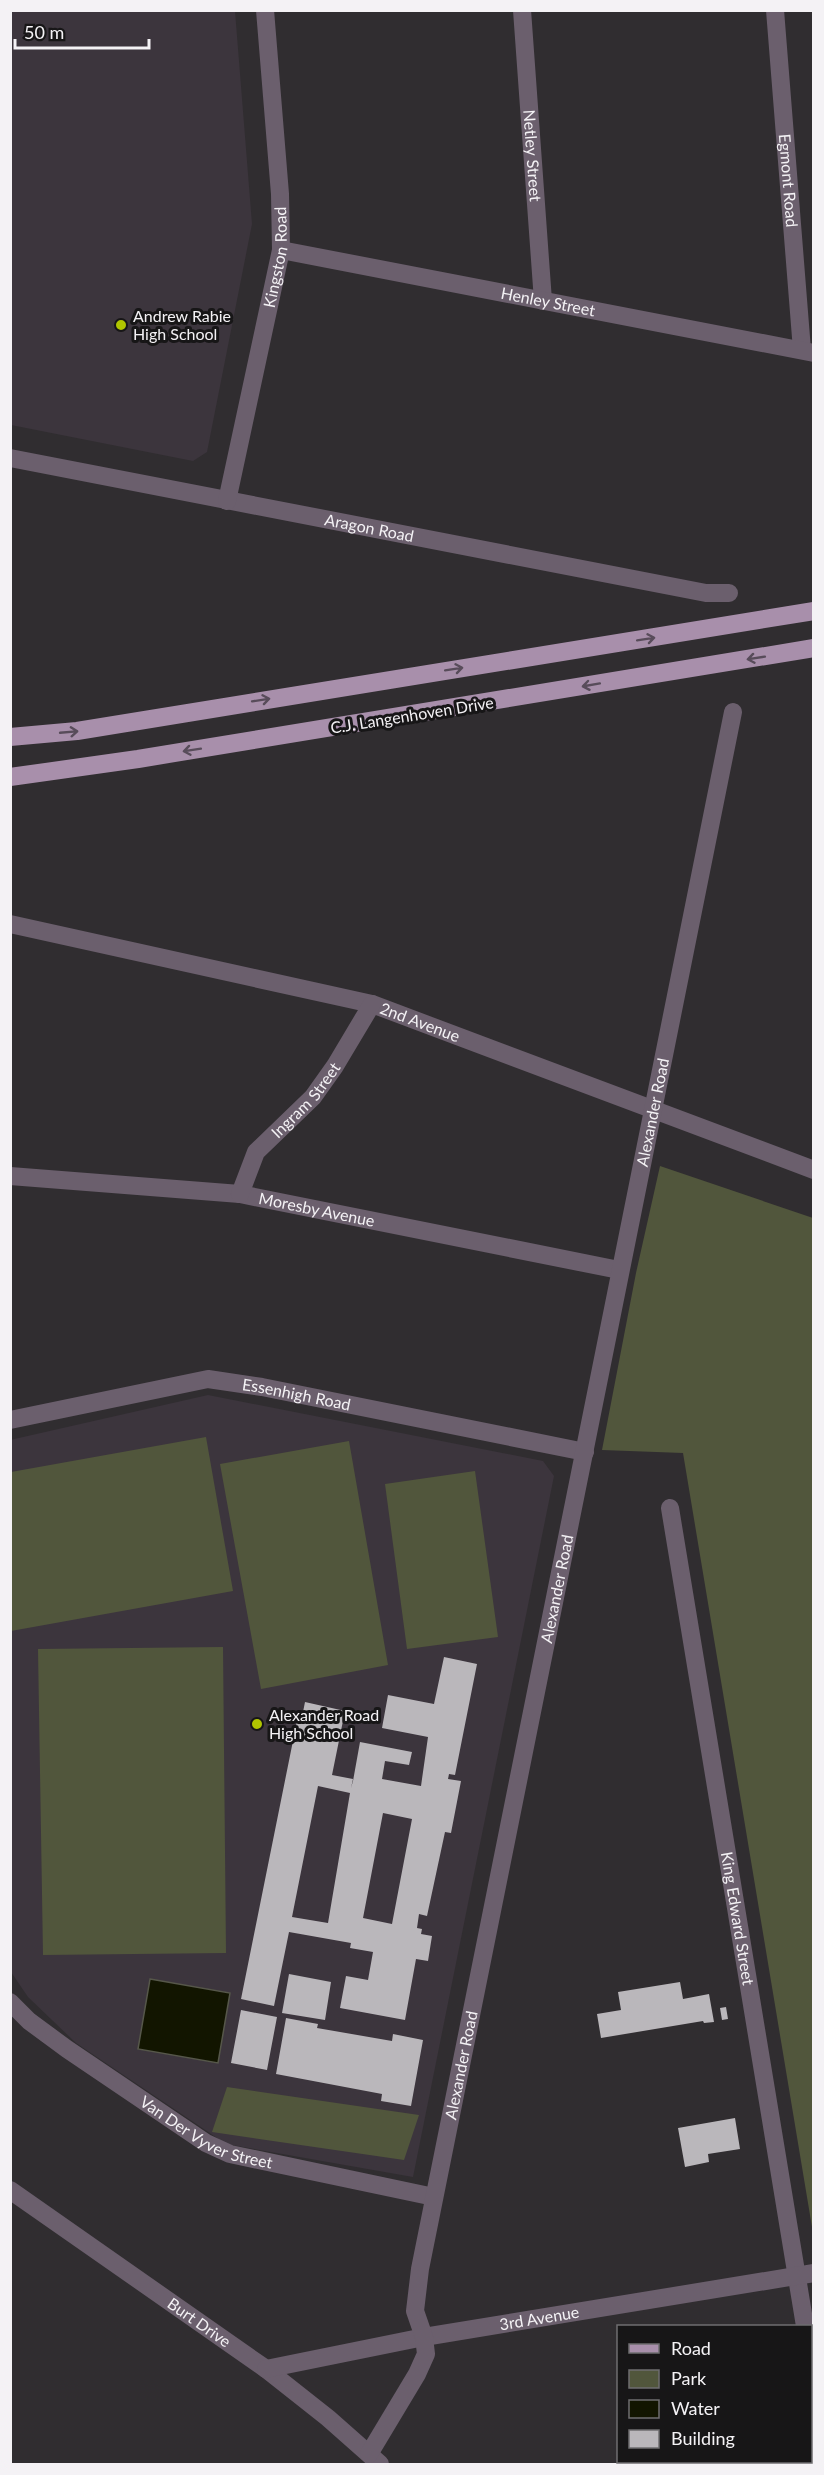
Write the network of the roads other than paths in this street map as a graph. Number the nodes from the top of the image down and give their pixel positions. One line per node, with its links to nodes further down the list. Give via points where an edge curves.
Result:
1 (265, 10): 4 (street, Kingston Road)
2 (522, 10): 5 (street, Netley Street)
3 (775, 10): 6 (street, Egmont Road)
4 (281, 250): 5 (street, Henley Street); 8 (street, Kingston Road)
5 (543, 301): 6 (street, Henley Street)
6 (808, 351)
7 (10, 458): 8 (street, Aragon Road)
8 (227, 501): 9 (street, Aragon Road, via 706,593)
9 (729, 592)
10 (813, 611): 13 (main road, one-way to 10, via 78,731)
11 (813, 648): 14 (main road, C.J. Langenhoven Drive, one-way to 14)
12 (733, 712): 17 (street, Alexander Road)
13 (10, 737)
14 (10, 777)
15 (10, 924): 16 (street, 2nd Avenue)
16 (372, 1004): 17 (street, 2nd Avenue); 20 (street, Ingram Street, via 313,1097 256,1152)
17 (654, 1109): 18 (street, 2nd Avenue); 21 (street, Alexander Road)
18 (813, 1170)
19 (10, 1176): 20 (street, Moresby Avenue)
20 (240, 1194): 21 (street, Moresby Avenue)
21 (620, 1270): 23 (street, Alexander Road)
22 (10, 1420): 23 (street, Essenhigh Road, via 208,1379)
23 (585, 1452): 27 (street, Alexander Road)
24 (670, 1508): 28 (street, King Edward Street)
25 (10, 2002): 27 (street, Van Der Vyver Street, via 67,2049 187,2131 222,2150 249,2160)
26 (10, 2190): 31 (street, Burt Drive)
27 (434, 2198): 30 (street, Alexander Road, via 415,2299)
28 (805, 2274): 29 (street, King Edward Street); 30 (street, 3rd Avenue)
29 (805, 2325)
30 (424, 2337): 31 (street, 3rd Avenue); 32 (street, Alexander Road, via 426,2354)
31 (266, 2369): 32 (street, Burt Drive)
32 (374, 2459)

